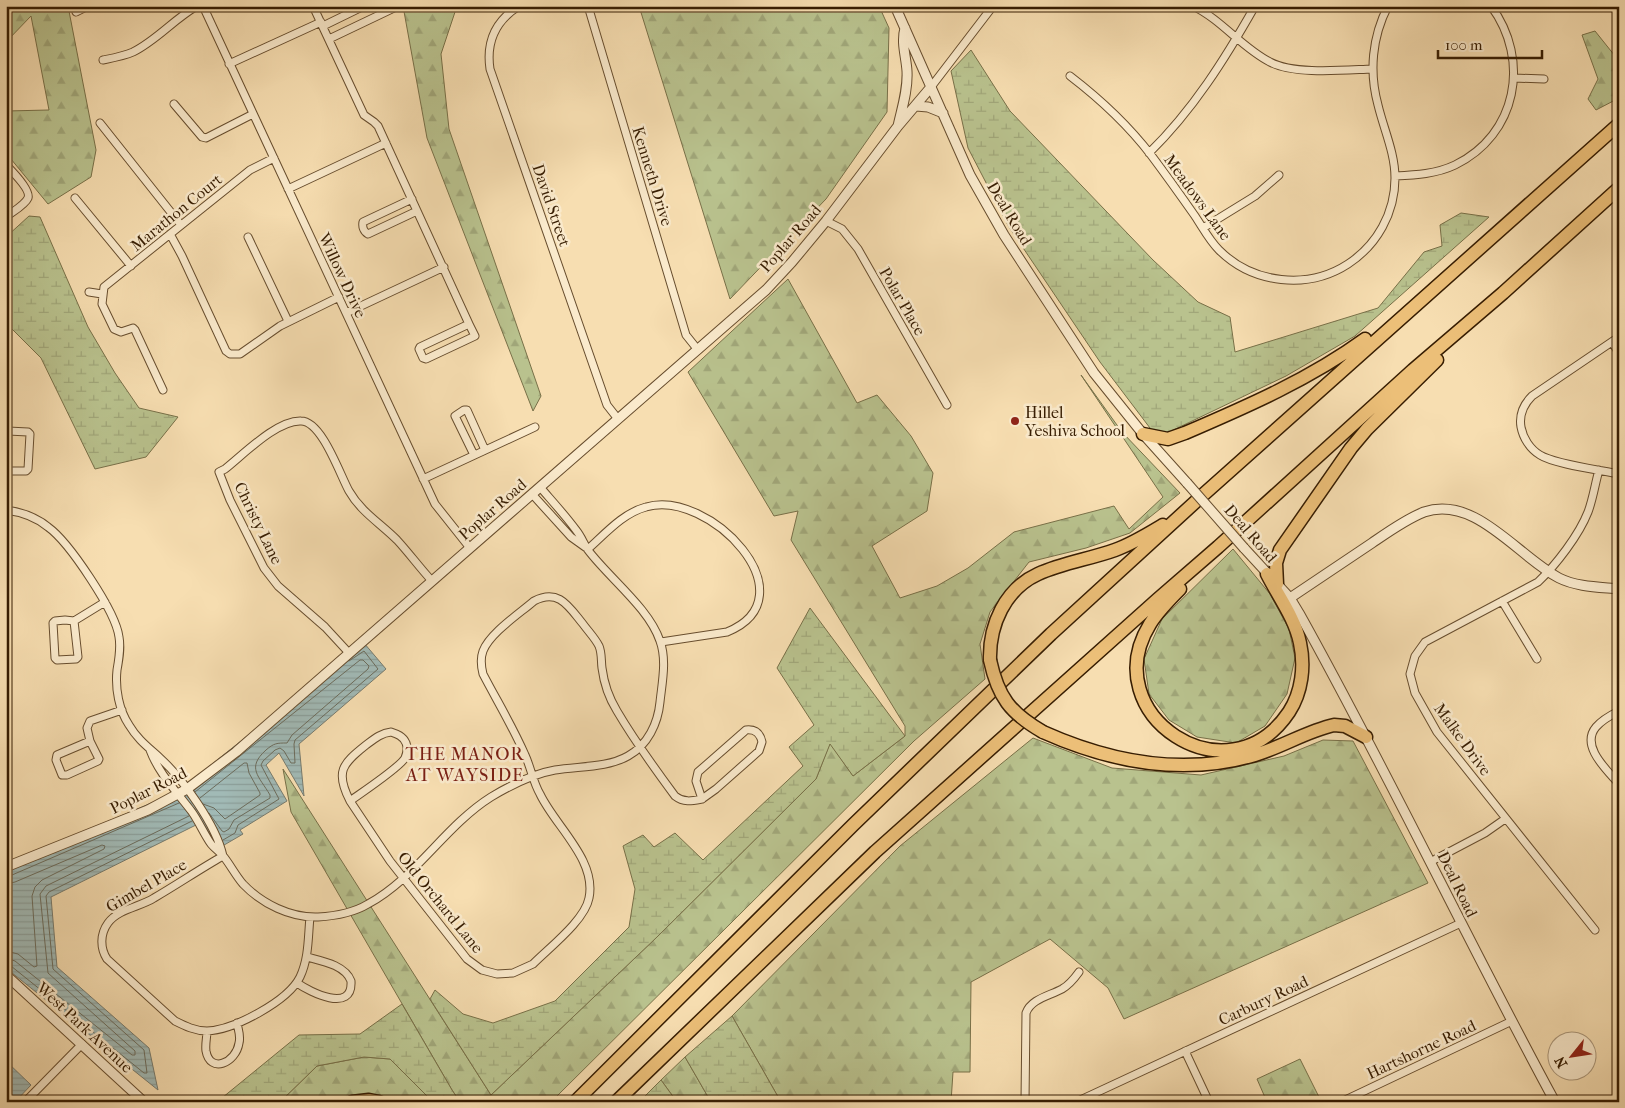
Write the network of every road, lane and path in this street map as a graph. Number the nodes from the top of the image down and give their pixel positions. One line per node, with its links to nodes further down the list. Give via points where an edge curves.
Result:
1 (88, 6): 15 (street)
2 (197, 6): 20 (street, via 142,46)
3 (203, 6): 21 (street, Willow Drive)
4 (313, 6): 16 (street)
5 (364, 6): 16 (street)
6 (394, 6): 19 (street)
7 (519, 6): 67 (street, David Street, via 500,21 494,31 489,48 490,69 604,396)
8 (588, 6): 63 (street, Kenneth Drive, via 686,335)
9 (895, 6): 17 (street, Deal Road)
10 (993, 6): 26 (street)
11 (1193, 6): 18 (street)
12 (1255, 6): 18 (street)
13 (1388, 6): 22 (street, Meadows Lane, via 1377,35)
14 (1491, 6): 24 (street, via 1508,36)
15 (76, 12)
16 (322, 24): 19 (street); 21 (street)
17 (905, 28): 26 (street, Deal Road); 33 (street, via 902,39 906,86)
18 (1237, 38): 22 (street, via 1271,62 1299,70); 35 (street, via 1192,105)
19 (329, 39): 34 (street, via 364,115 374,122)
20 (103, 60)
21 (230, 64): 30 (street, Willow Drive)
22 (1372, 69): 39 (street, Meadows Lane, via 1374,91 1393,155)
23 (1070, 76): 35 (street, Meadows Lane, via 1116,116)
24 (1514, 78): 25 (street); 39 (street, via 1502,119 1477,151 1442,170)
25 (1544, 79)
26 (931, 87): 28 (street, Poplar Road); 29 (street, Deal Road)
27 (174, 104): 30 (street, via 206,138)
28 (916, 106): 29 (street); 33 (street, Poplar Road)
29 (943, 113): 70 (street, Deal Road, via 973,182 1004,235 1094,374)
30 (253, 114): 36 (street, Willow Drive)
31 (100, 123): 47 (street)
32 (1619, 124): 58 (highway)
33 (898, 126): 46 (street, Poplar Road)
34 (386, 143): 41 (street); 43 (street)
35 (1149, 153): 48 (street, Meadows Lane)
36 (274, 158): 41 (street, Willow Drive); 47 (street, Marathon Court, via 250,170)
37 (6, 165): 45 (street, via 27,189 28,195 27,200)
38 (1278, 175): 48 (street, via 1255,196)
39 (1395, 176): 48 (street, Meadows Lane, via 1390,209 1376,238 1350,262 1316,277 1276,279 1248,271 1219,250)
40 (1619, 188): 54 (highway)
41 (288, 189): 56 (street, Willow Drive)
42 (75, 198): 51 (street)
43 (412, 199): 44 (street); 44 (street, via 363,222 362,226 368,234)
44 (417, 211): 52 (street)
45 (6, 217)
46 (826, 222): 63 (street, Poplar Road, via 766,290); 66 (street, Polar Place, via 842,228 858,250)
47 (181, 225): 49 (street, Marathon Court)
48 (1203, 228)
49 (170, 234): 51 (street, Marathon Court); 59 (street, via 230,354 240,354)
50 (248, 237): 59 (street)
51 (130, 266): 55 (street, Marathon Court, via 108,284)
52 (444, 267): 57 (street); 60 (street)
53 (89, 292): 55 (street)
54 (1504, 293): 81 (highway, via 1413,370); 87 (highway, via 1376,419 1351,448 1280,550)
55 (102, 294): 65 (street, via 102,304 114,330 135,330)
56 (339, 297): 57 (street, Willow Drive); 59 (street)
57 (346, 313): 76 (street, Willow Drive)
58 (1399, 318): 70 (highway, via 1324,368 1256,402 1173,438); 80 (highway)
59 (288, 321)
60 (469, 324): 60 (street, via 420,347 423,358 475,336)
61 (1619, 337): 62 (street)
62 (1612, 342): 64 (street); 73 (street, via 1532,396 1520,418 1525,438 1540,455)
63 (698, 350): 67 (street, Poplar Road)
64 (1619, 353)
65 (163, 390)
66 (947, 404)
67 (618, 419): 77 (street, Poplar Road)
68 (535, 427): 71 (street)
69 (6, 433): 74 (street, via 30,434 28,469)
70 (1143, 434): 85 (street, Deal Road, bridge)
71 (486, 450): 72 (street); 72 (street, via 467,410 464,410 455,416)
72 (474, 455): 76 (street)
73 (1599, 470): 75 (street); 84 (street, Malke Drive, via 1584,521)
74 (6, 471)
75 (1619, 474)
76 (423, 479): 82 (street, Willow Drive, via 438,509)
77 (540, 487): 78 (street, Poplar Road); 83 (street)
78 (532, 494): 82 (street, Poplar Road); 83 (street, via 571,537)
79 (6, 510): 91 (street, via 31,517 58,535)
80 (1184, 511): 98 (highway, bridge, via 1132,543 1046,571 1022,584 1006,600 991,637 990,660 994,679 1010,707 1028,724 1043,732 1081,748 1141,763 1210,763 1254,756 1338,724); 129 (highway, via 917,762)
81 (1218, 547): 85 (highway, via 1150,623 1138,655 1139,686 1150,711 1162,727 1186,743 1213,750 1248,745 1278,727 1294,705 1302,679 1300,643 1291,618); 130 (highway, via 875,852)
82 (470, 548): 86 (street, Poplar Road)
83 (588, 549): 93 (street, via 648,619); 93 (street, via 633,512 665,504 685,508 708,519 745,552 753,564 760,589 756,606 746,621 727,632)
84 (1548, 572): 88 (street, via 1573,583); 89 (street, via 1476,518 1460,511 1435,509 1414,516); 90 (street, Malke Drive, via 1538,582)
85 (1267, 574): 87 (street, Deal Road)
86 (432, 581): 94 (street, Poplar Road); 94 (street, Christy Lane, via 396,540 357,504 324,441 310,423 302,420 280,425 219,472 270,577)
87 (1276, 584): 89 (street, Deal Road)
88 (1619, 589)
89 (1290, 598): 98 (street, Deal Road)
90 (1502, 601): 95 (street); 108 (street, Malke Drive, via 1425,642 1415,656 1410,674 1416,693 1437,732)
91 (105, 602): 92 (street); 96 (street, via 119,635 116,681)
92 (74, 621): 92 (street, via 52,623 56,660 78,657)
93 (661, 642): 100 (street, via 663,667 658,715 650,736)
94 (349, 653): 104 (street, Poplar Road, via 236,752)
95 (1537, 659)
96 (122, 710): 99 (street, via 90,721 87,728); 101 (street, via 130,726)
97 (1619, 711): 103 (street, via 1596,727 1591,745)
98 (1366, 737): 110 (street, Deal Road)
99 (90, 741): 99 (street, via 57,755 62,774 67,775 98,761)
100 (640, 746): 102 (street, via 614,762); 102 (street, Old Orchard Lane, via 609,695 601,654 594,638 563,601 540,598 491,639 481,660 483,674); 106 (street, Old Orchard Lane, via 675,796 688,802)
101 (150, 750): 104 (street); 105 (street, via 154,762)
102 (533, 776): 112 (street, via 486,800); 112 (street, Old Orchard Lane, via 544,803 586,866 590,884 584,913 533,964 503,974 476,966)
103 (1619, 784)
104 (187, 789): 105 (street, Poplar Road); 109 (street, via 219,839)
105 (178, 794): 109 (street, via 211,844); 111 (street, Poplar Road, via 129,819)
106 (702, 799): 106 (street, via 759,751 762,742 759,734 750,730 742,732 700,769 696,781)
107 (350, 801): 107 (street, Old Orchard Lane, via 342,780 342,772 350,759 381,734 399,735 407,749 403,761); 112 (street, Old Orchard Lane)
108 (1505, 819): 110 (street); 115 (street, Malke Drive)
109 (223, 856): 113 (street, via 243,884 261,899 285,911); 122 (street, Gimbel Place, via 153,899 119,913 106,924 102,937 107,959 165,1013 184,1026)
110 (1430, 862): 114 (street, Deal Road)
111 (6, 867)
112 (403, 878): 113 (street, via 358,909)
113 (310, 917): 116 (street, Gimbel Place)
114 (1460, 923): 120 (street, Deal Road); 124 (street, Carbury Road)
115 (1595, 930)
116 (307, 957): 119 (street, Gimbel Place); 119 (street, via 344,971 351,981 350,991 340,998 320,996)
117 (1079, 972): 131 (street, via 1067,986 1034,1002 1026,1013)
118 (6, 975): 123 (street, West Park Avenue)
119 (297, 983): 121 (street, Gimbel Place, via 280,1000)
120 (1512, 1022): 134 (street, Hartshorne Road); 135 (street, Deal Road)
121 (237, 1023): 122 (street, Gimbel Place); 122 (street, via 238,1049 232,1059 223,1064 208,1056)
122 (207, 1031)
123 (82, 1044): 125 (street); 126 (street, West Park Avenue)
124 (1185, 1051): 132 (street, Carbury Road); 133 (street)
125 (26, 1101)
126 (144, 1102)
127 (352, 1102): 128 (highway)
128 (380, 1102)
129 (575, 1102)
130 (616, 1102)
131 (1025, 1102)
132 (1076, 1102)
133 (1209, 1102)
134 (1340, 1102)
135 (1555, 1102)

